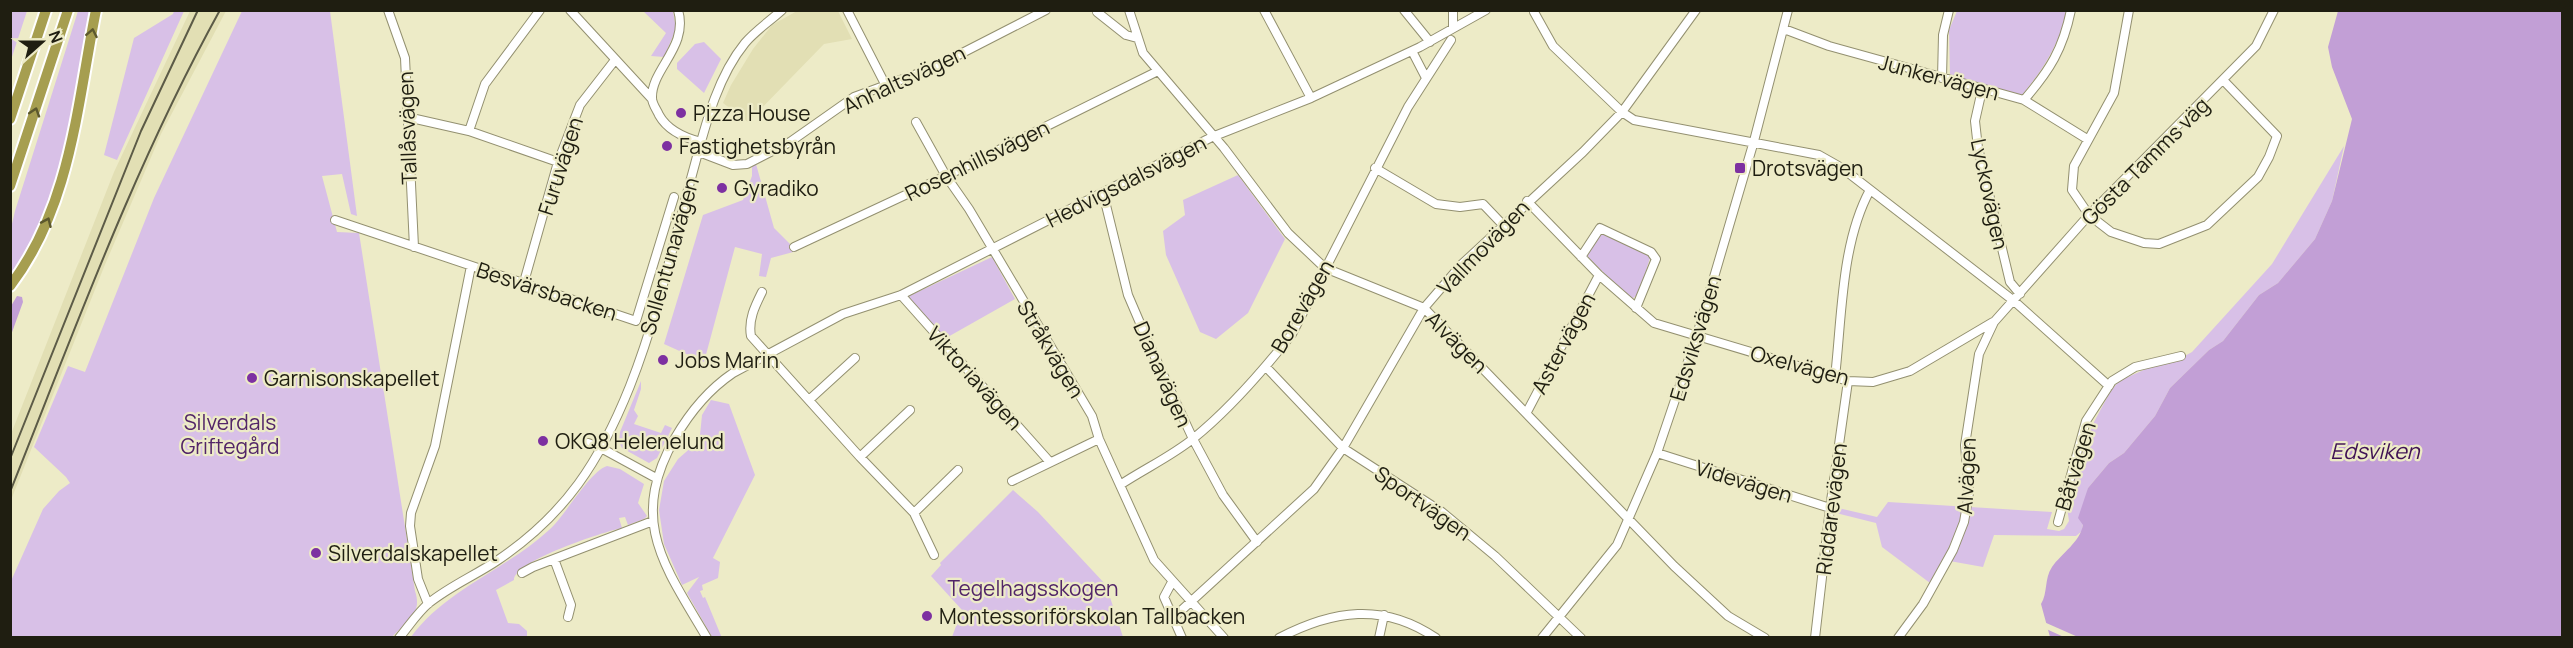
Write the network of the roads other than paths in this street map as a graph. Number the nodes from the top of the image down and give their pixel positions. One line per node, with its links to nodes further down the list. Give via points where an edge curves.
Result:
1 (46, 10): 40 (highway); 43 (highway)
2 (68, 10): 52 (highway, one-way to 2)
3 (96, 10): 72 (highway, one-way to 3, via 49,220 64,175)
4 (388, 10): 42 (street, Tallåsvägen, via 405,58)
5 (540, 10): 45 (street, via 485,84)
6 (570, 10): 30 (street)
7 (678, 10): 38 (street, via 680,30)
8 (782, 10): 49 (street, Sollentunavägen, via 745,44 733,62)
9 (847, 10): 35 (street)
10 (1046, 10): 35 (street, Anhaltsvägen, via 933,68)
11 (1129, 10): 26 (street)
12 (1264, 10): 37 (street)
13 (1404, 10): 28 (street)
14 (1453, 10): 24 (street)
15 (1486, 10): 24 (street, Hedvigsdalsvägen)
16 (1696, 10): 41 (street, Vallmovägen)
17 (1788, 10): 25 (street, Edsviksvägen)
18 (1949, 10): 33 (street, via 1943,35)
19 (2071, 10): 39 (street, via 2066,33 2048,72)
20 (2129, 10): 47 (street, via 2114,93)
21 (2274, 10): 34 (street, Gösta Tamms väg, via 2256,46)
22 (1097, 12): 26 (street, Alvägen)
23 (1534, 12): 41 (street, via 1552,46)
24 (1453, 28): 28 (street, Hedvigsdalsvägen)
25 (1784, 29): 33 (street, Junkervägen); 48 (street, Edsviksvägen)
26 (1137, 38): 31 (street, Alvägen)
27 (1450, 40): 32 (street, Borevägen)
28 (1430, 42): 29 (street, Hedvigsdalsvägen)
29 (1413, 51): 32 (street); 37 (street, Hedvigsdalsvägen)
30 (615, 60): 38 (street); 51 (street, Furuvägen, via 580,105)
31 (1158, 71): 46 (street, Alvägen); 54 (street, Rosenhillsvägen)
32 (1426, 78): 53 (street, Borevägen)
33 (1942, 78): 36 (street, Junkervägen)
34 (2224, 81): 61 (street, Gösta Tamms väg); 61 (street, via 2277,136 2258,177 2207,225 2159,244 2111,232)
35 (885, 84): 50 (street, Anhaltsvägen, via 854,97 790,141 747,164 733,165)
36 (1982, 90): 39 (street, Junkervägen); 75 (street, Lyckovägen, via 1975,122 1978,148)
37 (1311, 98): 46 (street, Hedvigsdalsvägen)
38 (652, 99): 49 (street, via 662,119 675,132)
39 (2024, 99): 47 (street, Junkervägen)
40 (10, 104)
41 (1622, 112): 48 (street, via 1634,120); 60 (street, Vallmovägen)
42 (407, 117): 45 (street); 64 (street, Tallåsvägen)
43 (10, 119)
44 (916, 122): 54 (street, Stråkvägen)
45 (469, 131): 51 (street)
46 (1212, 137): 57 (street, Hedvigsdalsvägen); 69 (street, Alvägen, via 1288,233)
47 (2087, 139): 61 (street, via 2074,166 2072,190)
48 (1754, 141): 56 (street, via 1819,155); 79 (street, Edsviksvägen)
49 (701, 142): 50 (street, Sollentunavägen)
50 (699, 152): 93 (street, Sollentunavägen, via 656,308 630,384)
51 (558, 162): 71 (street, Furuvägen)
52 (16, 168): 55 (highway); 58 (highway)
53 (1375, 168): 63 (street, via 1436,204 1483,204); 69 (street, Borevägen)
54 (946, 176): 65 (street, Rosenhillsvägen); 66 (street, Stråkvägen)
55 (10, 186)
56 (1870, 190): 75 (street); 84 (street, via 1849,249)
57 (1103, 193): 66 (street, Hedvigsdalsvägen); 91 (street, Dianavägen, via 1128,295)
58 (10, 196)
59 (674, 197): 71 (street, Besvärsbacken, via 636,321)
60 (1527, 201): 63 (street, Vallmovägen); 67 (street, Oxelvägen)
61 (2089, 215): 75 (street, Gösta Tamms väg)
62 (335, 220): 64 (street, Besvärsbacken)
63 (1503, 226): 76 (street, Vallmovägen, via 1461,265)
64 (414, 247): 68 (street, Besvärsbacken)
65 (794, 247)
66 (993, 249): 74 (street, Hedvigsdalsvägen); 90 (street, Stråkvägen, via 1092,416)
67 (1581, 256): 70 (street, Oxelvägen); 77 (street, via 1600,228 1651,252 1656,259)
68 (471, 266): 71 (street, Besvärsbacken); 113 (street, via 435,446 411,513 418,579)
69 (1325, 268): 76 (street, Alvägen); 83 (street, Borevägen, via 1292,334)
70 (1599, 275): 77 (street, Oxelvägen); 89 (street, Astervägen)
71 (524, 282)
72 (10, 286)
73 (762, 292): 80 (street, via 750,327 751,336)
74 (900, 295): 80 (street, Hedvigsdalsvägen, via 843,314); 97 (street, Viktoriavägen)
75 (2014, 300): 78 (street, Alvägen); 86 (street)
76 (1424, 308): 89 (street, Alvägen); 94 (street, Vallmovägen)
77 (1636, 308): 79 (street, Oxelvägen, via 1654,323)
78 (1994, 322): 85 (street, Oxelvägen, via 1910,371 1873,382); 129 (street, Alvägen, via 1979,354 1965,445 1969,493 1964,522 1923,604)
79 (1697, 335): 84 (street, Oxelvägen); 95 (street, Edsviksvägen)
80 (767, 354): 87 (street); 99 (street, Hedvigsdalsvägen, via 733,373 702,398 679,431)
81 (2181, 356): 86 (street, Båtvägen, via 2135,367)
82 (855, 358): 87 (street)
83 (1266, 367): 91 (street, Borevägen, via 1233,404); 94 (street, Sportvägen)
84 (1835, 377): 85 (street, Oxelvägen)
85 (1848, 381): 102 (street, Riddarevägen)
86 (2109, 386): 106 (street, Båtvägen, via 2086,421)
87 (809, 400): 96 (street)
88 (910, 410): 96 (street)
89 (1527, 412): 105 (street, Alvägen)
90 (1099, 439): 97 (street); 101 (street, Stråkvägen)
91 (1193, 439): 101 (street, Borevägen); 107 (street, Dianavägen, via 1223,495)
92 (588, 443): 93 (street)
93 (602, 448): 99 (street); 113 (street, Sollentunavägen, via 563,506 535,532 499,560)
94 (1343, 448): 107 (street, Vallmovägen, via 1314,489); 115 (street, Sportvägen, via 1442,512)
95 (1658, 453): 102 (street, Videvägen); 105 (street, Edsviksvägen)
96 (860, 457): 103 (street)
97 (1049, 461): 100 (street)
98 (958, 470): 103 (street)
99 (656, 478): 104 (street)
100 (1011, 481)
101 (1120, 485): 111 (street, Stråkvägen, via 1154,560)
102 (1830, 508): 128 (street, Riddarevägen)
103 (914, 513): 108 (street)
104 (653, 521): 109 (street); 119 (street, via 663,559)
105 (1629, 521): 115 (street, Edsviksvägen, via 1604,564); 127 (street, Alvägen, via 1728,616)
106 (2058, 522)
107 (1257, 542): 112 (street, Vallmovägen)
108 (934, 555)
109 (555, 559): 110 (street); 116 (street, via 571,605)
110 (522, 573)
111 (1172, 582): 112 (street, Stråkvägen); 117 (street, via 1164,597)
112 (1190, 601): 117 (street, Vallmovägen); 121 (street, Stråkvägen)
113 (428, 604): 118 (street, Sollentunavägen)
114 (1384, 615): 122 (street, via 1333,616); 123 (street); 124 (street, via 1419,626)
115 (1560, 615): 125 (street, Edsviksvägen); 126 (street, Sportvägen)
116 (568, 616)
117 (1173, 618): 120 (street)
118 (399, 638)
119 (706, 638)
120 (1182, 638)
121 (1224, 638)
122 (1279, 638)
123 (1379, 638)
124 (1436, 638)
125 (1542, 638)
126 (1581, 638)
127 (1765, 638)
128 (1815, 638)
129 (1898, 638)

